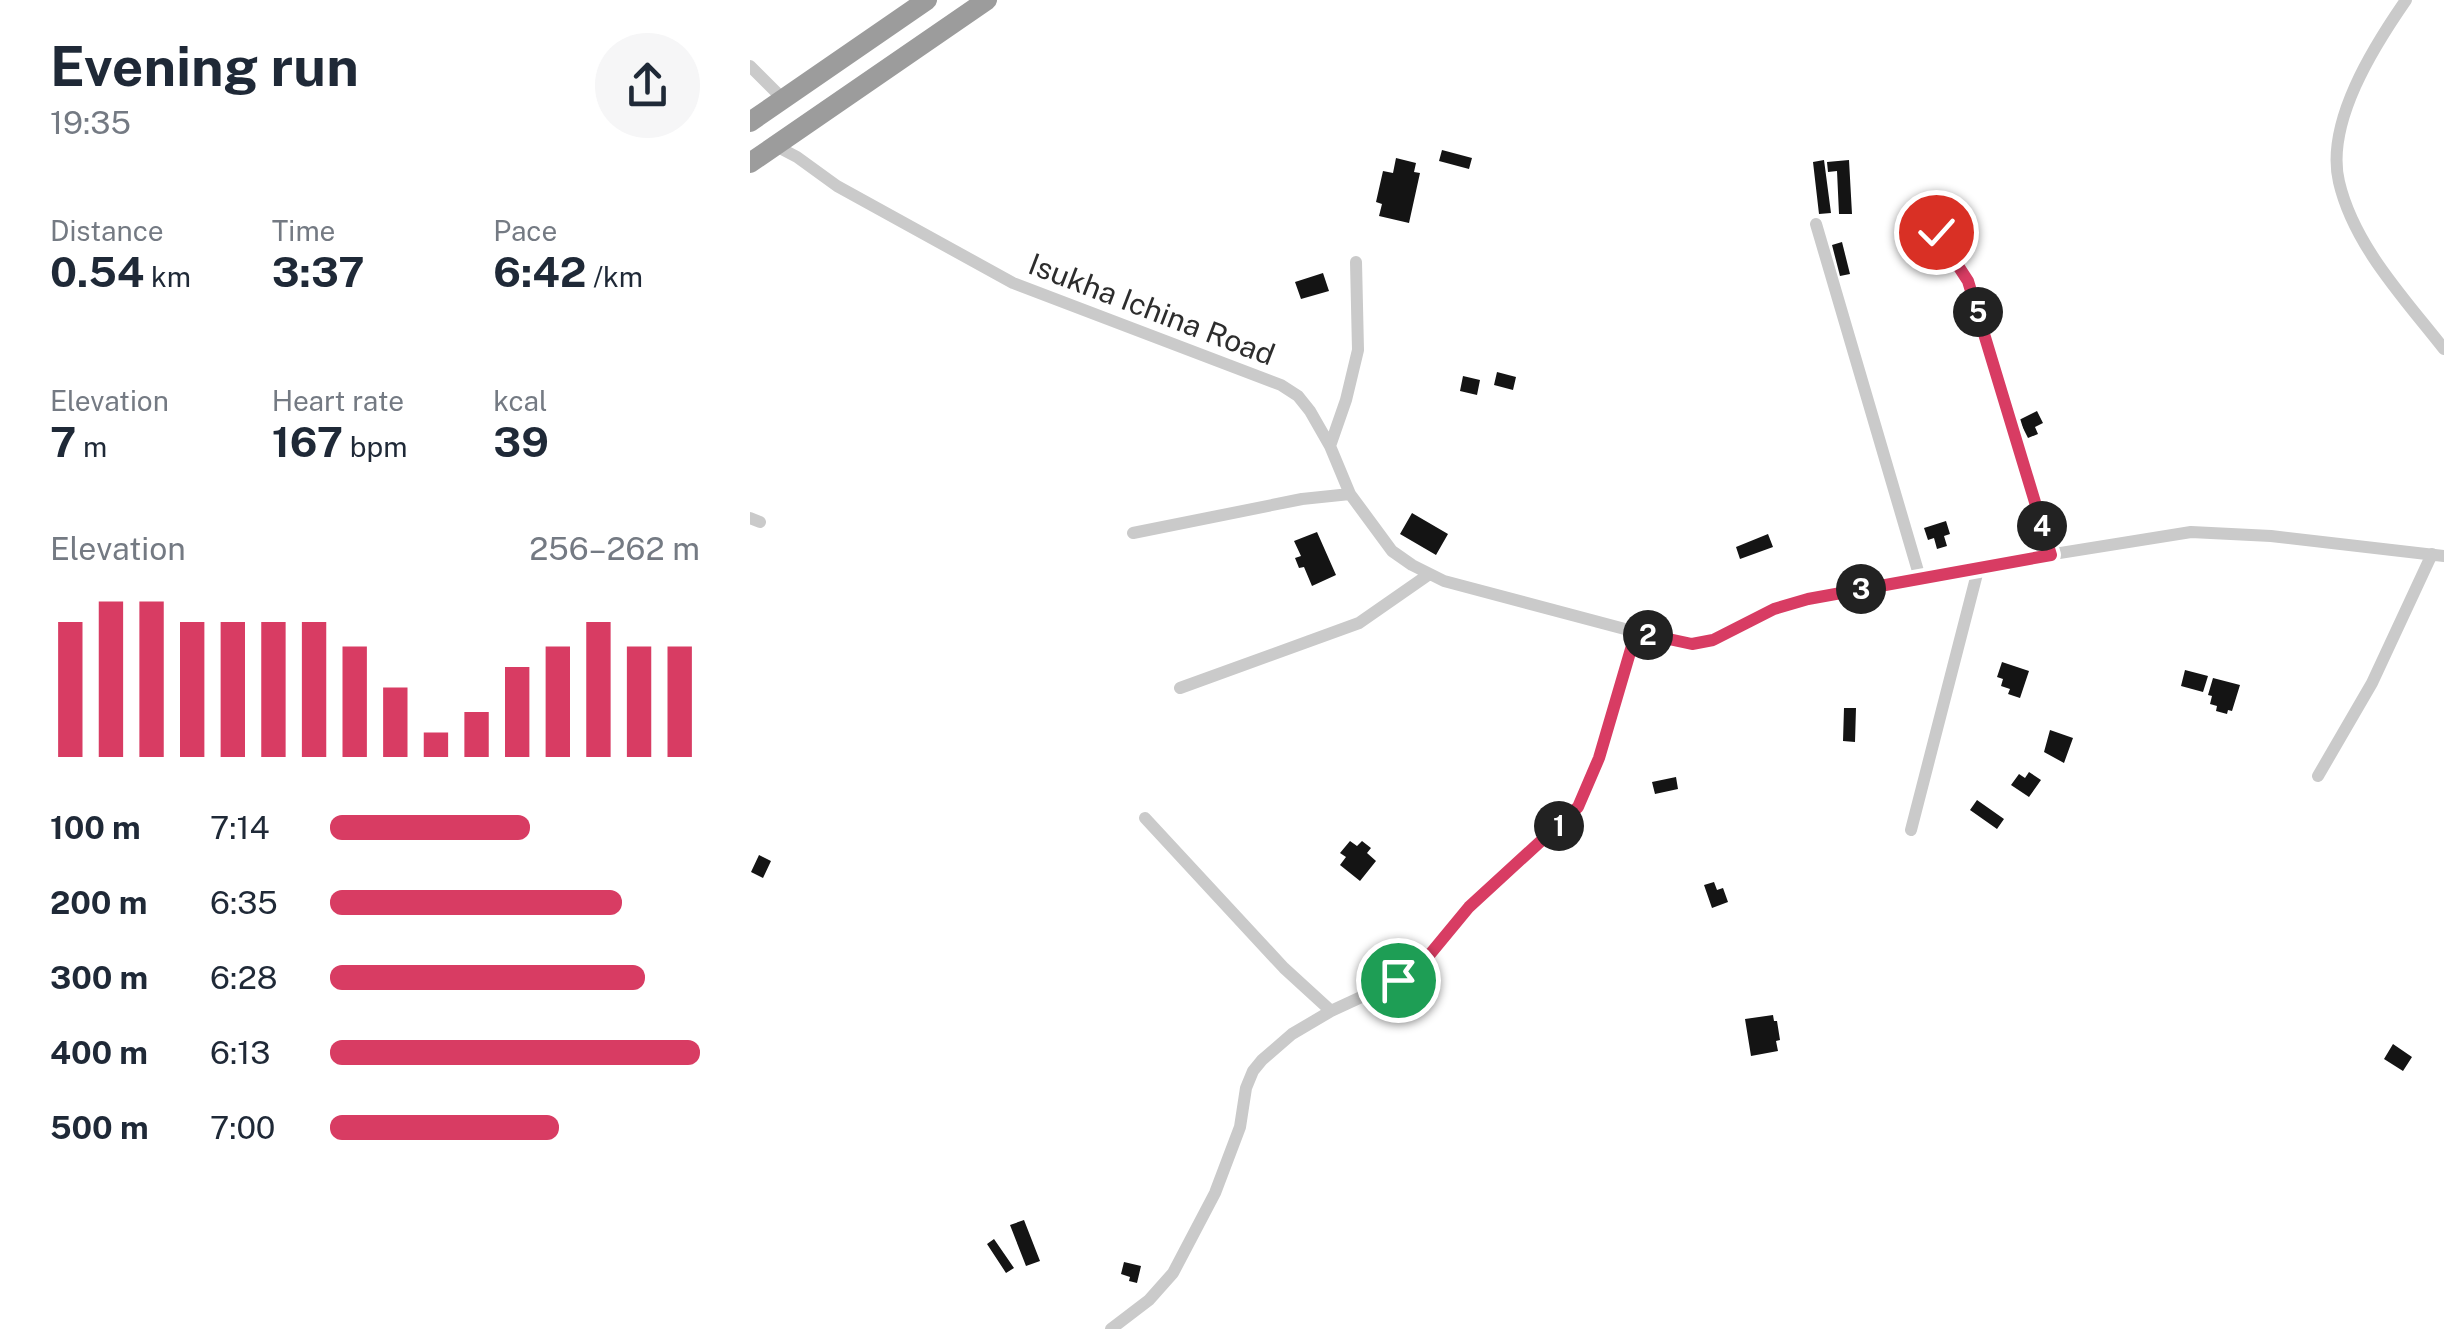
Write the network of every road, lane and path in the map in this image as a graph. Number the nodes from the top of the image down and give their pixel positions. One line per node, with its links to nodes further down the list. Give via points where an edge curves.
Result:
1 (928, 0): 5 (highway)
2 (987, 0): 7 (highway)
3 (2406, 0): 12 (street, via 2366,58 2350,99 2338,180 2354,224 2384,272)
4 (750, 66): 5 (street)
5 (784, 100): 6 (highway)
6 (750, 122)
7 (774, 145): 8 (highway); 13 (street, Isukha Ichina Road, via 1013,283 1281,384 1310,411)
8 (750, 163)
9 (1816, 224): 20 (street)
10 (1936, 232): 16 (street, via 1968,281)
11 (1356, 262): 13 (street, via 1358,350)
12 (2444, 349)
13 (1330, 446): 14 (street, Isukha Ichina Road)
14 (1350, 494): 15 (street); 19 (street, Isukha Ichina Road, via 1392,551)
15 (1133, 533)
16 (2051, 555): 17 (street, Isukha Ichina Road, via 2191,532); 18 (street, Isukha Ichina Road)
17 (2438, 555): 23 (street)
18 (1979, 566): 20 (street, Isukha Ichina Road); 25 (street)
19 (1428, 575): 21 (street, Isukha Ichina Road); 22 (street, via 1359,623)
20 (1920, 578): 21 (street, Isukha Ichina Road, via 1808,599 1692,644)
21 (1636, 632): 26 (street, via 1578,807 1469,907 1431,953 1398,980)
22 (1180, 688)
23 (2318, 776)
24 (1145, 818): 26 (street)
25 (1912, 830)
26 (1330, 1011): 27 (street, via 1292,1034 1253,1071 1215,1193 1173,1273)
27 (1111, 1329)

